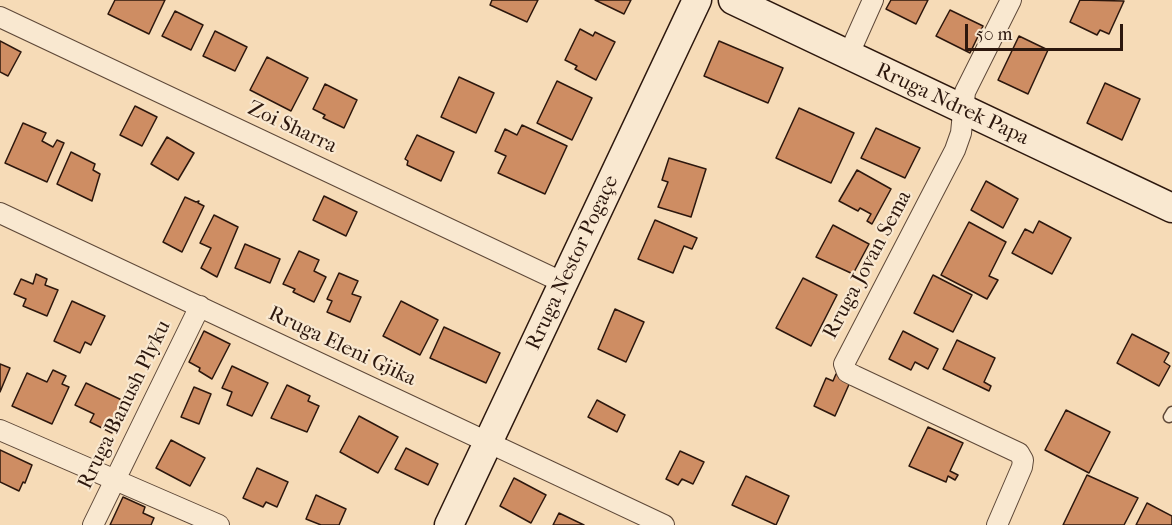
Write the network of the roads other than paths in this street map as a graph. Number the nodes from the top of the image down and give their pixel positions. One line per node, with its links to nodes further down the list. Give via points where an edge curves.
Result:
1 (697, 0): 10 (street, Rruga Nestor Pogaçe)
2 (733, 0): 6 (street, Rruga Ndrek Papa)
3 (873, 0): 6 (street)
4 (1011, 0): 7 (street, Rruga Jovan Sema, via 972,74)
5 (0, 16): 10 (street, Zoi Sharra)
6 (848, 56): 7 (street, Rruga Ndrek Papa)
7 (963, 110): 8 (street, Rruga Ndrek Papa); 19 (street, Rruga Jovan Sema, via 955,150 844,364 847,372 1020,453 1022,467)
8 (1172, 208)
9 (0, 213): 11 (street, Rruga Eleni Gjika)
10 (564, 283): 13 (street, Rruga Nestor Pogaçe)
11 (200, 306): 13 (street, Rruga Eleni Gjika); 14 (street, Rruga Banush Plyku)
12 (0, 430): 14 (street)
13 (488, 442): 17 (street, Rruga Nestor Pogaçe); 18 (street, Rruga Eleni Gjika)
14 (114, 480): 15 (street, Rruga Banush Plyku); 16 (street)
15 (93, 525)
16 (219, 525)
17 (449, 525)
18 (664, 525)
19 (997, 525)

